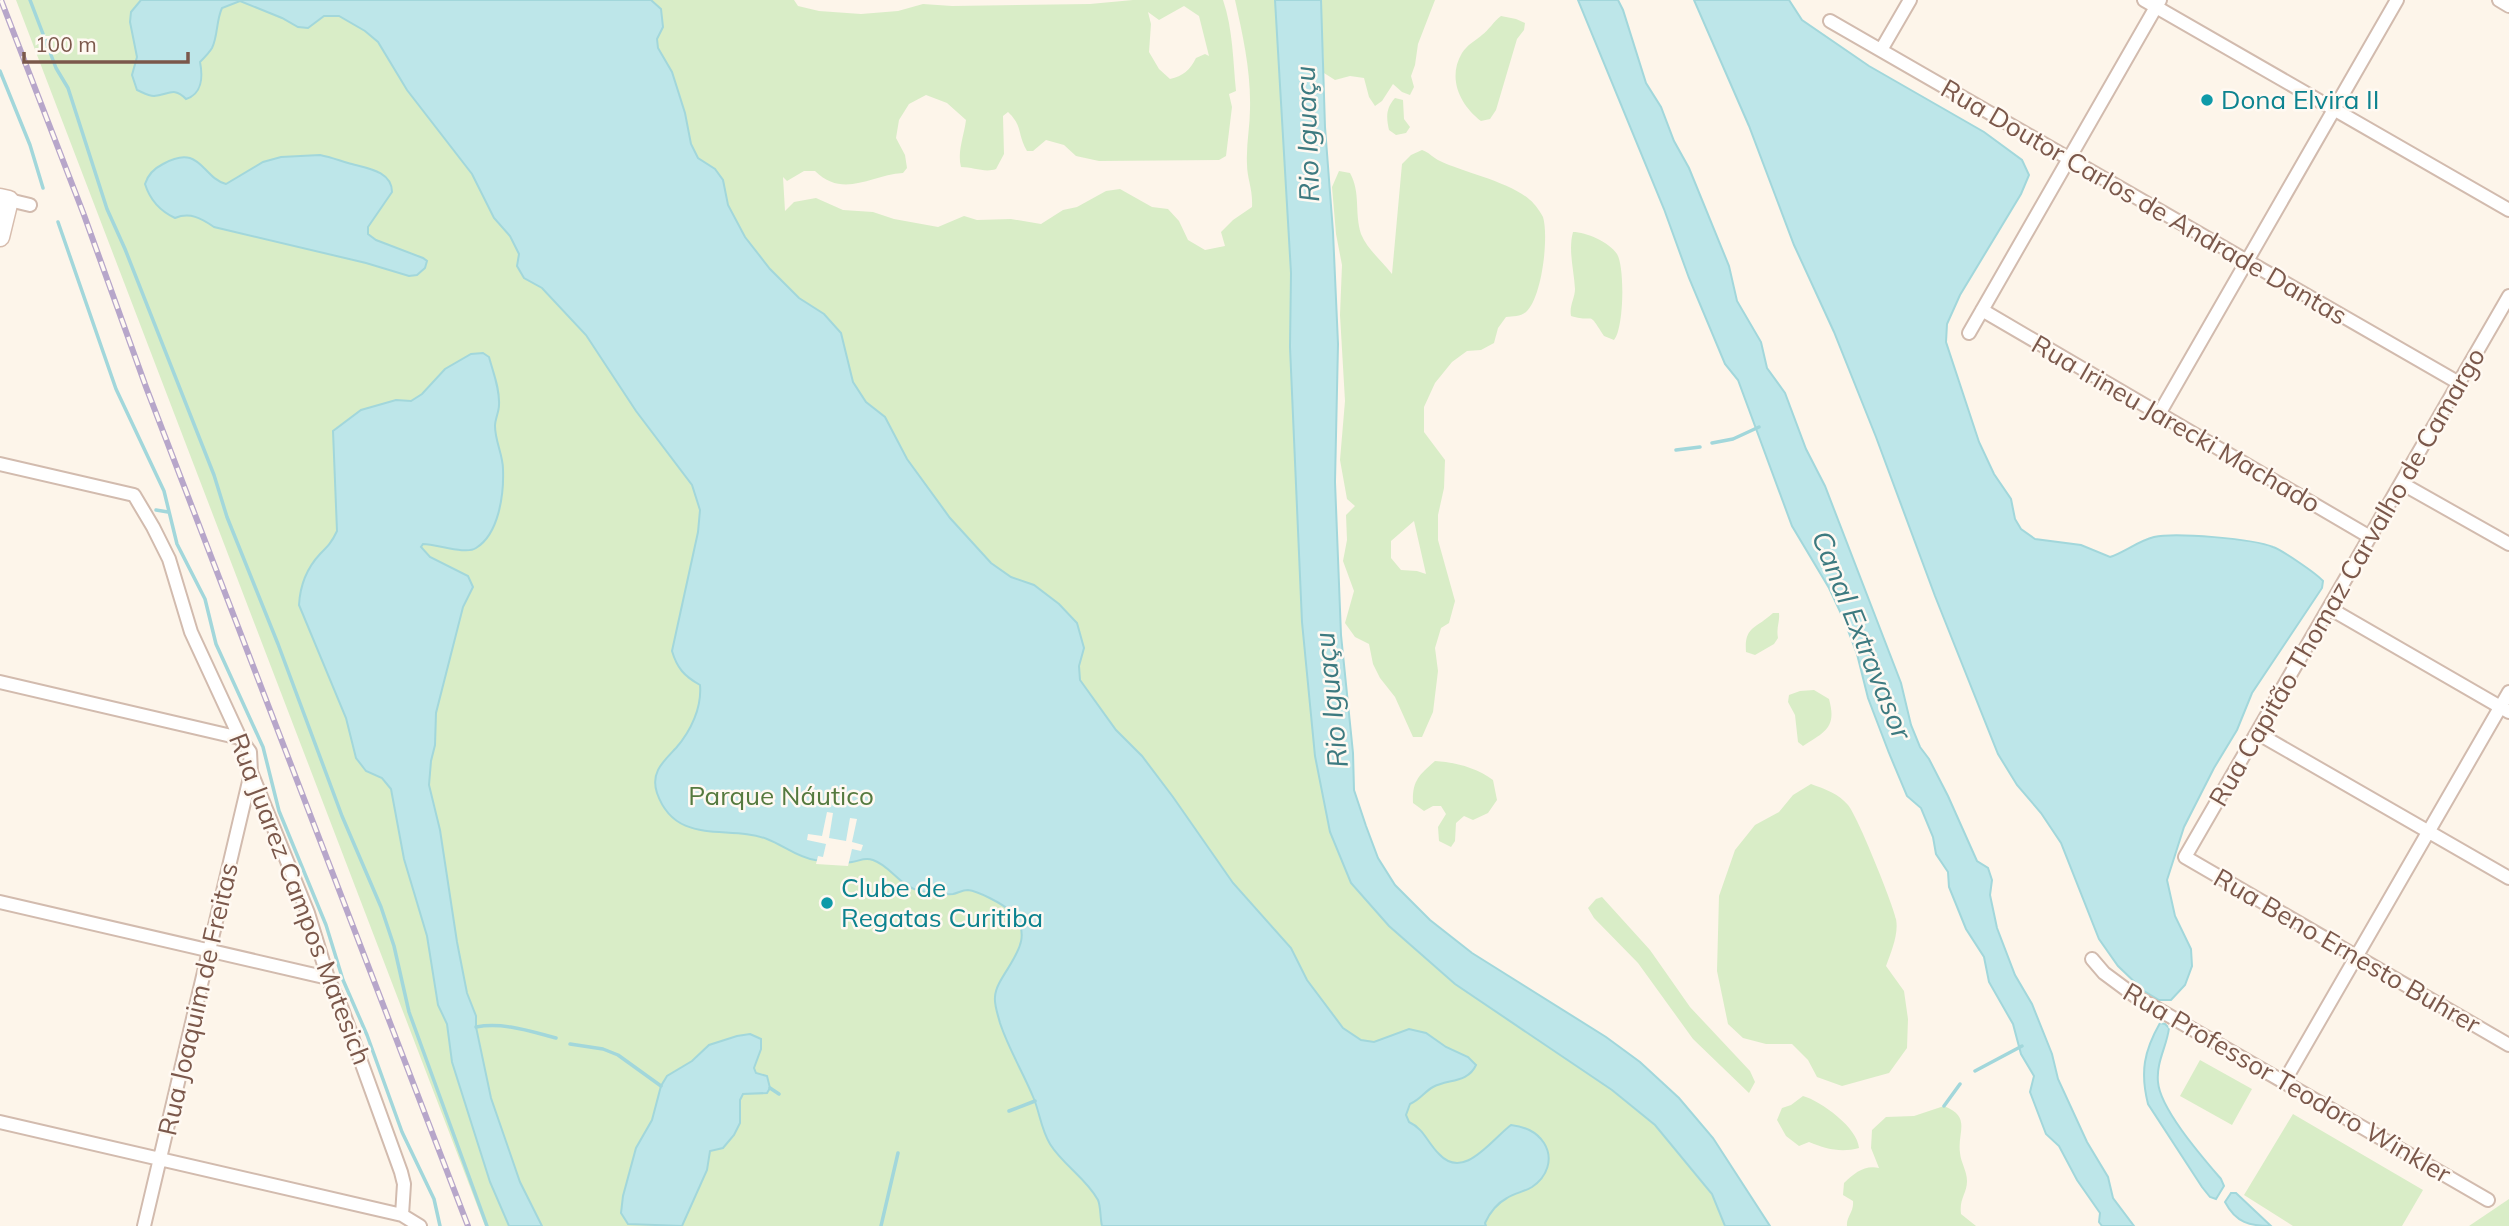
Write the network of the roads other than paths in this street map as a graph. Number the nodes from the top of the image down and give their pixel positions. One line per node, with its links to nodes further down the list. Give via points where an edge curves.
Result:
1 (1910, 0): 8 (street)
2 (2144, 0): 5 (street)
3 (2397, 0): 9 (street)
4 (2499, 0): 6 (street)
5 (2158, 3): 9 (street); 10 (street)
6 (2509, 6)
7 (1830, 21): 8 (street, Rua Doutor Carlos de Andrade Dantas)
8 (1881, 50): 10 (street, Rua Doutor Carlos de Andrade Dantas)
9 (2334, 109): 13 (street); 15 (street)
10 (2069, 158): 15 (street, Rua Doutor Carlos de Andrade Dantas); 17 (street)
11 (4, 199): 12 (street); 14 (street)
12 (30, 205)
13 (2509, 210)
14 (0, 237)
15 (2247, 261): 19 (street, Rua Doutor Carlos de Andrade Dantas); 20 (street)
16 (2509, 296): 19 (street, Rua Capitão Thomaz Carvalho de Camargo)
17 (1982, 310): 18 (street); 20 (street, Rua Irineu Jarecki Machado)
18 (1969, 333)
19 (2459, 383): 22 (street, Rua Capitão Thomaz Carvalho de Camargo)
20 (2159, 414): 23 (street, Rua Irineu Jarecki Machado)
21 (0, 464): 30 (street, Rua Juarez Campos Matesich, via 134,495 169,559 191,632)
22 (2401, 483): 23 (street, Rua Capitão Thomaz Carvalho de Camargo); 24 (street)
23 (2370, 537): 25 (street, Rua Capitão Thomaz Carvalho de Camargo)
24 (2509, 544)
25 (2329, 608): 28 (street); 29 (street, Rua Capitão Thomaz Carvalho de Camargo)
26 (0, 682): 30 (street)
27 (2509, 692): 28 (street)
28 (2505, 709): 32 (street)
29 (2257, 733): 32 (street); 33 (street, Rua Capitão Thomaz Carvalho de Camargo)
30 (240, 738): 31 (street, Rua Juarez Campos Matesich, via 250,752)
31 (251, 772): 36 (street, Rua Joaquim de Freitas); 39 (street, Rua Juarez Campos Matesich, via 308,913)
32 (2428, 832): 34 (street); 37 (street)
33 (2185, 858): 37 (street, Rua Beno Ernesto Buhrer)
34 (2509, 878)
35 (0, 902): 36 (street)
36 (209, 950): 39 (street); 43 (street, Rua Joaquim de Freitas)
37 (2357, 957): 40 (street, Rua Beno Ernesto Buhrer); 41 (street)
38 (2092, 959): 41 (street, Rua Professor Teodoro Winkler, via 2119,986)
39 (328, 978): 45 (street, Rua Juarez Campos Matesich, via 401,1172)
40 (2509, 1045)
41 (2284, 1082): 44 (street, Rua Professor Teodoro Winkler)
42 (0, 1122): 43 (street)
43 (160, 1159): 45 (street); 46 (street, Rua Joaquim de Freitas)
44 (2488, 1200)
45 (402, 1215): 47 (street)
46 (144, 1226)
47 (419, 1226)

